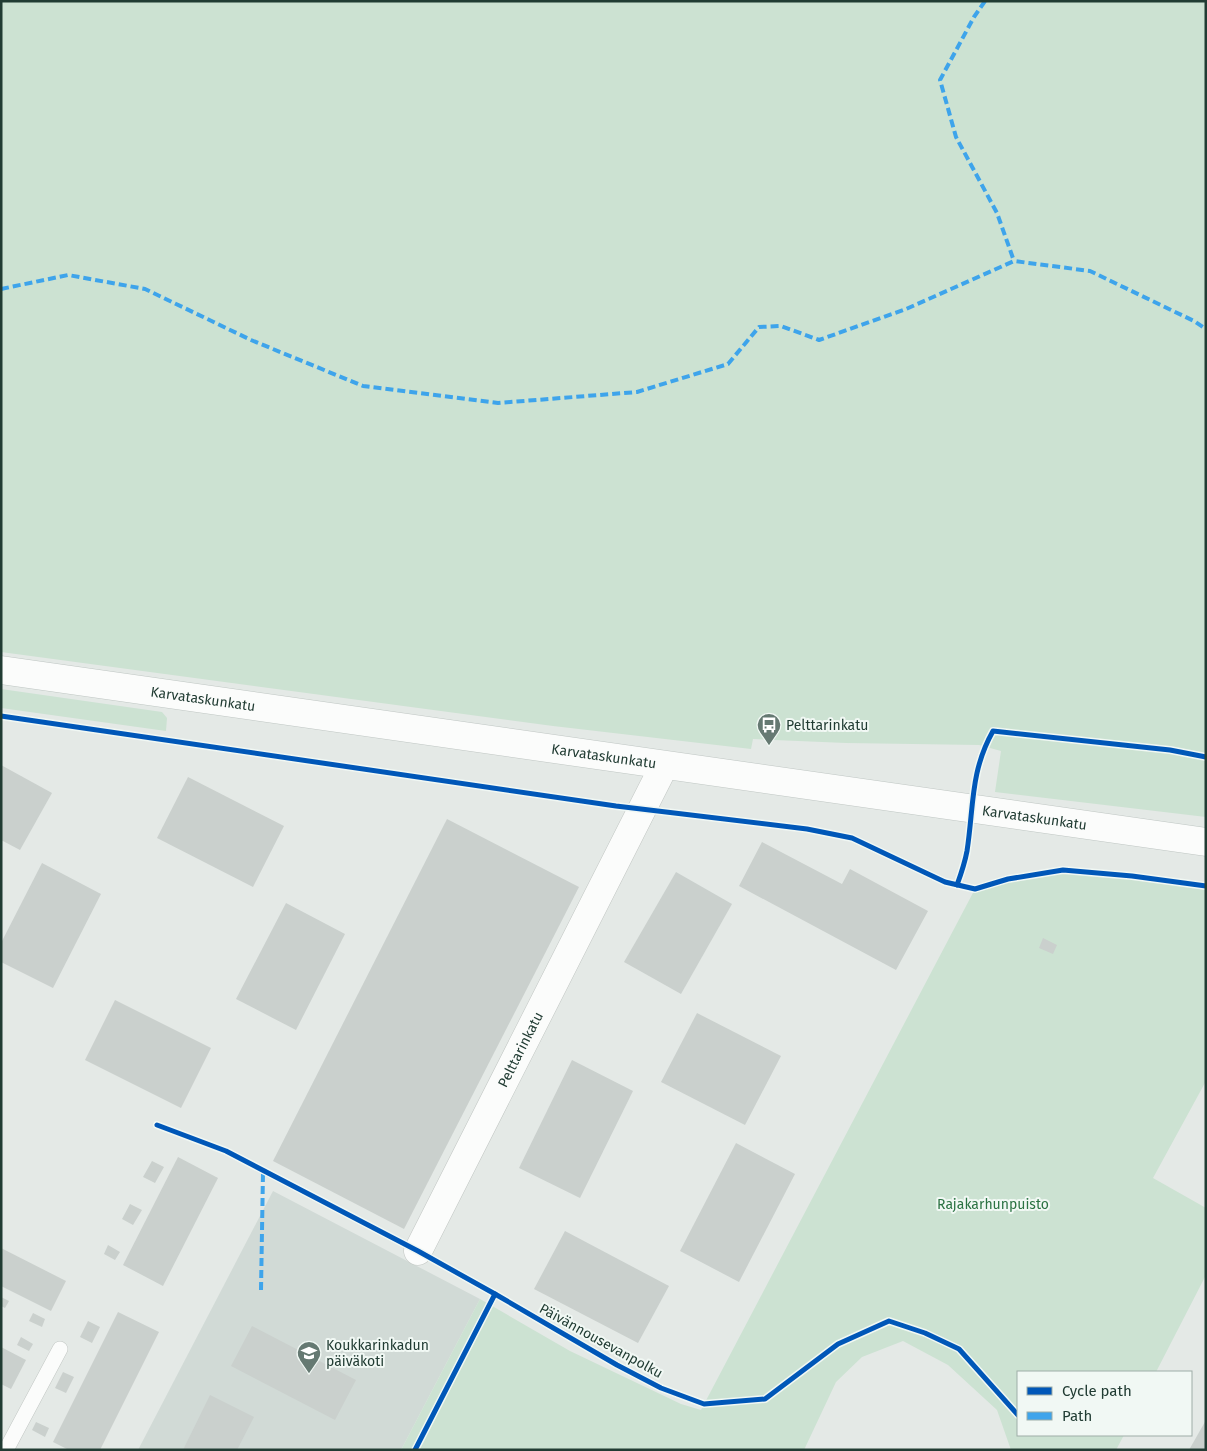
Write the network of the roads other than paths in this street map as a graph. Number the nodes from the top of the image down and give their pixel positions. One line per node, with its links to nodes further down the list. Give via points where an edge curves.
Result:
1 (1, 670): 2 (street, Karvataskunkatu)
2 (664, 766): 3 (street, Karvataskunkatu); 4 (street, Pelttarinkatu)
3 (1206, 842)
4 (418, 1251)
5 (60, 1349): 6 (lane)
6 (6, 1450)

